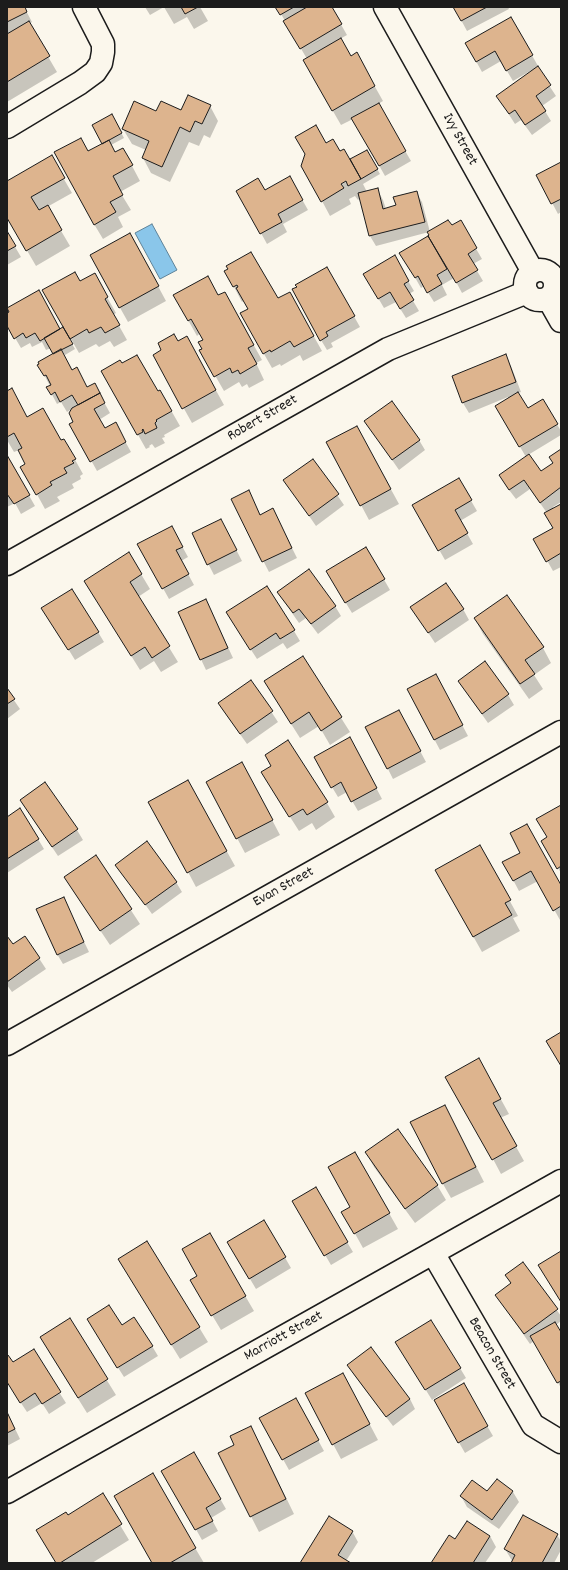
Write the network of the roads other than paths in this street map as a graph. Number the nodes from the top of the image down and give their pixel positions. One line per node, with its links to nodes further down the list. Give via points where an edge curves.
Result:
1 (84, 7): 3 (street, via 103,44 101,63 95,72 80,83)
2 (385, 7): 4 (street, Ivy Street)
3 (7, 127)
4 (530, 282): 5 (street, via 543,270 552,275); 7 (street, Robert Street, via 382,352)
5 (554, 285): 6 (street)
6 (561, 321)
7 (7, 564)
8 (561, 732): 9 (street, Evan Street)
9 (7, 1044)
10 (561, 1181): 11 (street, Marriott Street)
11 (433, 1253): 12 (street, Beacon Street, via 533,1425); 13 (street, Marriott Street)
12 (561, 1442)
13 (7, 1492)

